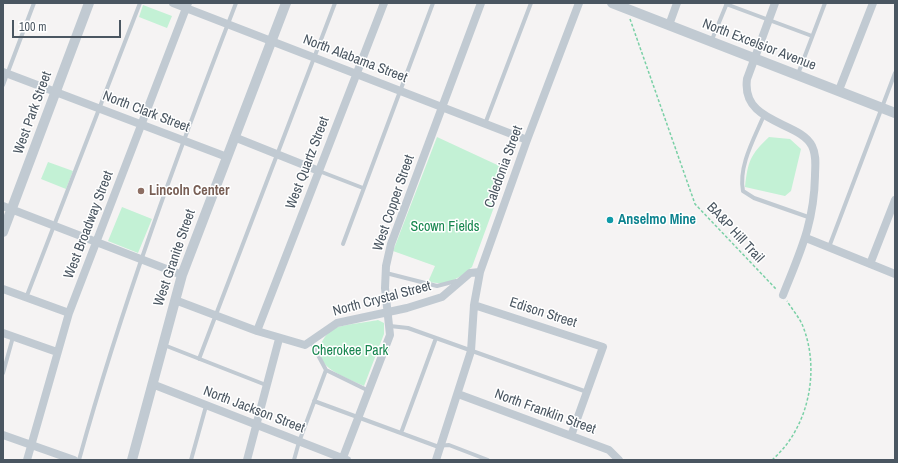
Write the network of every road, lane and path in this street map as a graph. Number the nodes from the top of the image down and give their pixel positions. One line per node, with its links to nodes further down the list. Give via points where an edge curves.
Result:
1 (34, 3): 29 (lane)
2 (89, 3): 36 (street, West Park Street)
3 (140, 3): 38 (lane)
4 (173, 3): 19 (street, North Alabama Street)
5 (236, 3): 22 (lane)
6 (286, 3): 25 (street, West Granite Street)
7 (335, 3): 27 (lane)
8 (384, 3): 30 (street, West Quartz Street)
9 (433, 3): 34 (lane)
10 (481, 3): 37 (street, West Copper Street)
11 (531, 3): 43 (lane)
12 (579, 3): 46 (street, Caledonia Street)
13 (612, 3): 20 (street, North Excelsior Avenue)
14 (677, 3): 23 (street)
15 (727, 3): 21 (lane); 26 (lane)
16 (775, 3): 21 (street)
17 (824, 3): 24 (lane)
18 (873, 3): 35 (street)
19 (187, 6): 22 (street, North Alabama Street); 42 (street, West Broadway Street)
20 (627, 6): 23 (street, North Excelsior Avenue); 68 (path, BA&P Hill Trail, via 695,204)
21 (768, 20): 24 (lane); 28 (street)
22 (228, 24): 25 (street, North Alabama Street); 45 (lane)
23 (669, 25): 26 (street, North Excelsior Avenue)
24 (812, 36): 32 (lane)
25 (271, 41): 27 (street, North Alabama Street); 44 (street, West Granite Street)
26 (711, 42): 28 (street, North Excelsior Avenue)
27 (314, 57): 30 (street, North Alabama Street); 47 (lane)
28 (754, 57): 32 (street, North Excelsior Avenue); 41 (street, via 747,79 747,90 754,104)
29 (5, 73): 33 (lane); 36 (street, North Clark Street)
30 (356, 73): 34 (street, North Alabama Street); 49 (street, West Quartz Street)
31 (895, 73): 39 (lane)
32 (798, 75): 35 (street, North Excelsior Avenue)
33 (3, 85)
34 (399, 90): 37 (street, North Alabama Street); 50 (lane)
35 (839, 90): 39 (street, North Excelsior Avenue)
36 (55, 93): 38 (street, North Clark Street); 52 (street, West Park Street)
37 (441, 107): 43 (street, North Alabama Street); 63 (street, West Copper Street, via 391,244)
38 (100, 108): 42 (street, North Clark Street); 54 (lane)
39 (882, 108): 40 (street, North Excelsior Avenue); 59 (lane)
40 (895, 113)
41 (764, 114): 53 (street, via 801,135 811,144 816,165); 53 (lane, via 745,162 741,183 743,191 754,198)
42 (142, 123): 45 (street, North Clark Street); 57 (street, West Broadway Street)
43 (485, 124): 46 (street, North Alabama Street)
44 (234, 137): 47 (street); 48 (street, West Granite Street)
45 (185, 140): 48 (street, North Clark Street); 60 (lane)
46 (527, 140): 62 (street, Caledonia Street)
47 (276, 154): 49 (street); 74 (lane)
48 (227, 157): 65 (street, West Granite Street)
49 (319, 171): 50 (lane); 76 (street, West Quartz Street)
50 (363, 188): 58 (lane)
51 (895, 200): 61 (street)
52 (7, 208): 54 (street); 55 (street, West Park Street)
53 (811, 218): 56 (street)
54 (54, 226): 57 (street); 69 (lane)
55 (3, 232)
56 (806, 238): 59 (street); 68 (street)
57 (96, 241): 60 (street); 73 (street, West Broadway Street)
58 (342, 244)
59 (829, 247): 61 (street)
60 (140, 258): 65 (street); 106 (lane)
61 (870, 264): 64 (street)
62 (480, 272): 66 (street, North Crystal Street); 71 (street, Caledonia Street)
63 (386, 273): 66 (lane, via 437,286); 72 (street, West Copper Street)
64 (895, 274)
65 (182, 275): 70 (street, West Granite Street)
66 (462, 279): 72 (street, North Crystal Street, via 442,297)
67 (3, 289): 69 (street)
68 (783, 295): 114 (path, BA&P Hill Trail, via 802,324 809,347 810,379 808,397 796,431)
69 (26, 298): 73 (street)
70 (175, 300): 74 (street); 82 (street, West Granite Street)
71 (474, 305): 83 (street, Caledonia Street); 91 (street, Edison Street, via 603,347)
72 (387, 313): 75 (street, West Copper Street); 81 (street, North Crystal Street, via 337,323)
73 (69, 314): 84 (street, West Broadway Street)
74 (215, 315): 76 (street); 85 (lane)
75 (390, 326): 79 (lane, via 408,328); 90 (street, West Copper Street, via 388,341)
76 (257, 331): 80 (street)
77 (3, 333): 78 (street)
78 (13, 336): 84 (street); 87 (lane)
79 (436, 338): 83 (lane); 97 (lane)
80 (278, 339): 81 (street, via 301,345); 89 (street)
81 (311, 342): 86 (lane)
82 (163, 345): 85 (lane); 88 (street, West Granite Street)
83 (470, 351): 91 (lane); 92 (street, Caledonia Street)
84 (57, 352): 101 (street, West Broadway Street)
85 (199, 359): 89 (lane)
86 (326, 370): 90 (lane); 93 (lane)
87 (3, 373)
88 (152, 384): 94 (street, North Jackson Street); 107 (street, West Granite Street)
89 (266, 385): 96 (street)
90 (369, 391): 95 (street, West Copper Street)
91 (587, 392): 99 (street)
92 (458, 394): 99 (street, North Franklin Street); 102 (street, Caledonia Street)
93 (314, 400): 95 (lane); 100 (lane)
94 (206, 406): 96 (street, North Jackson Street); 108 (lane)
95 (358, 417): 97 (lane); 103 (street, West Copper Street)
96 (256, 426): 100 (street, North Jackson Street); 109 (street)
97 (401, 433): 102 (lane)
98 (3, 435): 101 (street)
99 (571, 436): 113 (street, North Franklin Street, via 610,450)
100 (299, 442): 103 (street, North Jackson Street); 110 (lane)
101 (31, 446): 104 (street, West Broadway Street); 105 (street)
102 (441, 446): 111 (street, Caledonia Street); 112 (lane, via 449,445)
103 (344, 459)
104 (27, 460)
105 (74, 460)
106 (79, 460)
107 (132, 460)
108 (191, 460)
109 (247, 460)
110 (294, 460)
111 (436, 460)
112 (488, 460)
113 (619, 460)
114 (772, 460)

